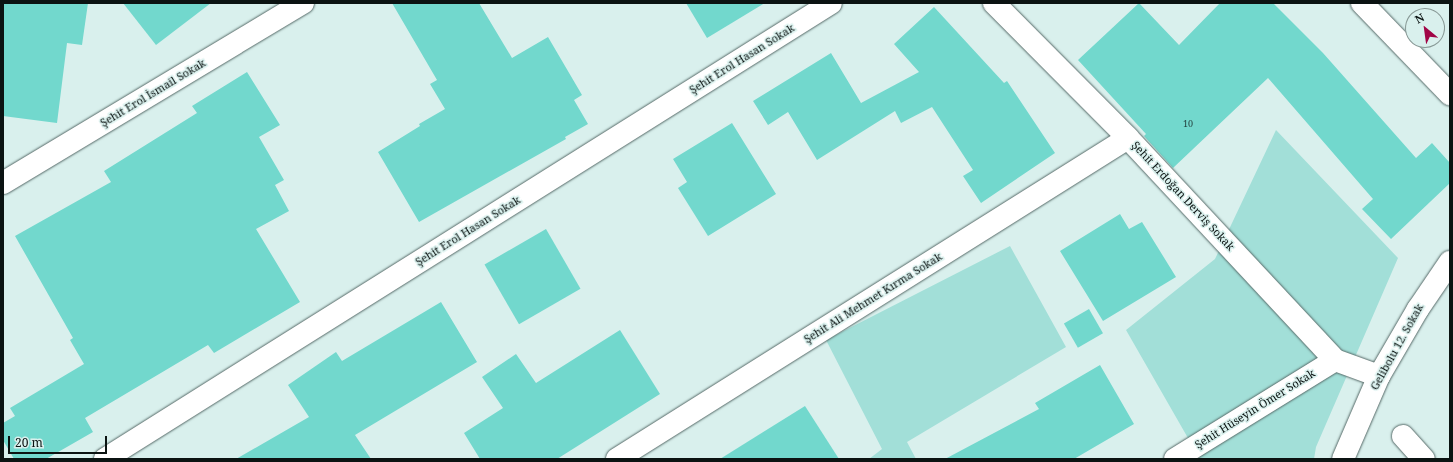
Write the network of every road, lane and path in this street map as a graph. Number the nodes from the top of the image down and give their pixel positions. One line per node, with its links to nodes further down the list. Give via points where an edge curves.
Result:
1 (303, 3): 7 (street, Şehit Erol İsmail Sokak)
2 (831, 3): 12 (street, Şehit Erol Hasan Sokak)
3 (994, 3): 6 (street, Şehit Erdoğan Derviş Sokak)
4 (1362, 3): 5 (street)
5 (1450, 94)
6 (1128, 138): 9 (street, Şehit Erdoğan Derviş Sokak); 13 (street, Şehit Ali Mehmet Kırma Sokak)
7 (3, 183)
8 (1450, 262): 10 (street, Gelibolu 12. Sokak, via 1418,309)
9 (1335, 360): 10 (street, Şehit Erdoğan Derviş Sokak); 14 (street, Şehit Hüseyin Ömer Sokak)
10 (1379, 376): 15 (street, Gelibolu 12. Sokak)
11 (1403, 436): 16 (street)
12 (105, 459)
13 (617, 459)
14 (1175, 459)
15 (1343, 459)
16 (1424, 459)

